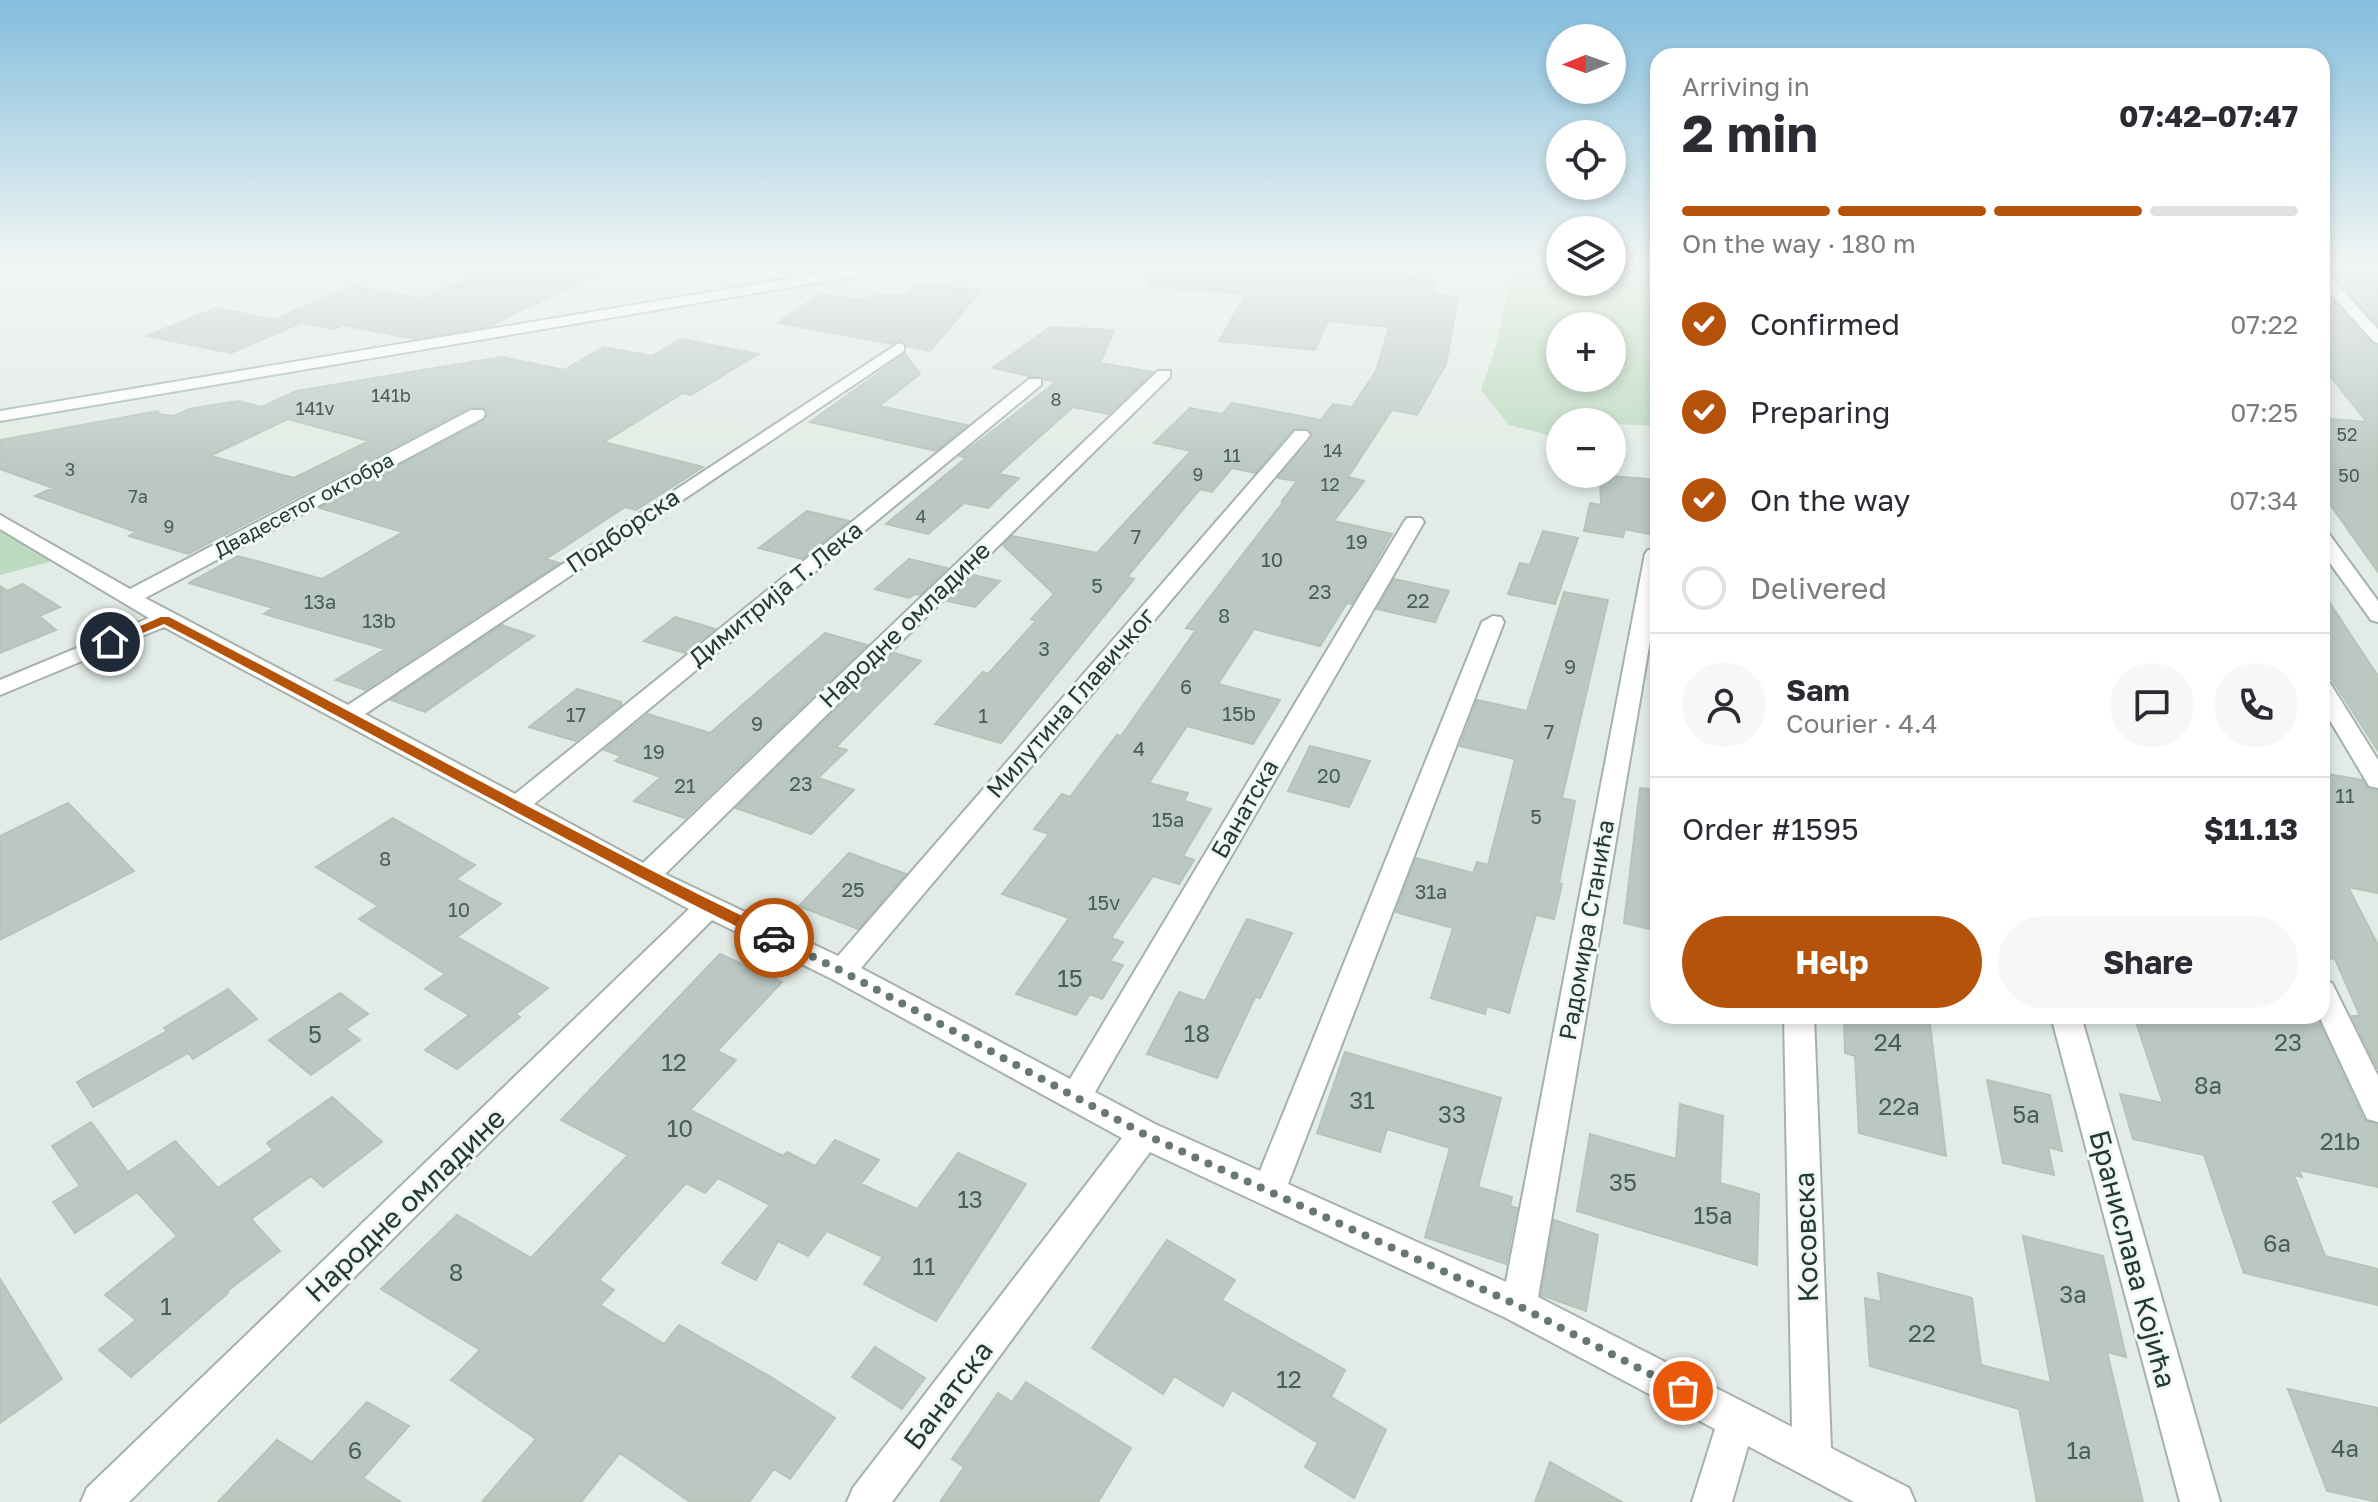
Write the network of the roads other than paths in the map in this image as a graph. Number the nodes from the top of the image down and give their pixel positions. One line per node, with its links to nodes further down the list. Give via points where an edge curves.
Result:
1 (425, 334): 6 (street)
2 (487, 334): 8 (street)
3 (899, 348): 20 (street, Подборска)
4 (1164, 374): 23 (street, Народне омладине)
5 (1035, 382): 22 (street, Димитрија Т. Лека)
6 (0, 404)
7 (477, 414): 14 (street, Двадесетог октобра)
8 (0, 416)
9 (1301, 435): 25 (street, Милутина Главичког)
10 (0, 521): 14 (street)
11 (1414, 522): 29 (street, Банатска)
12 (2330, 549): 15 (street)
13 (1650, 582): 33 (street, Радомира Станића)
14 (131, 597): 16 (street)
15 (2378, 616)
16 (165, 619): 18 (street); 20 (street)
17 (1493, 622): 32 (street)
18 (0, 688)
19 (2330, 701): 21 (street)
20 (348, 715): 22 (street)
21 (2378, 780)
22 (516, 806): 23 (street)
23 (646, 876): 24 (street)
24 (708, 907): 25 (street); 36 (street, Народне омладине)
25 (842, 971): 29 (street)
26 (2330, 1008): 30 (street)
27 (1799, 1024): 35 (street, Косовска)
28 (2068, 1024): 40 (street, Бранислава Којића)
29 (1076, 1097): 31 (street)
30 (2378, 1109)
31 (1144, 1134): 32 (street); 37 (street, Банатска)
32 (1268, 1193): 33 (street)
33 (1519, 1306): 34 (street)
34 (1737, 1420): 35 (street); 38 (street)
35 (1812, 1459): 39 (street)
36 (101, 1502)
37 (867, 1502)
38 (1712, 1502)
39 (1895, 1502)
40 (2200, 1502)

